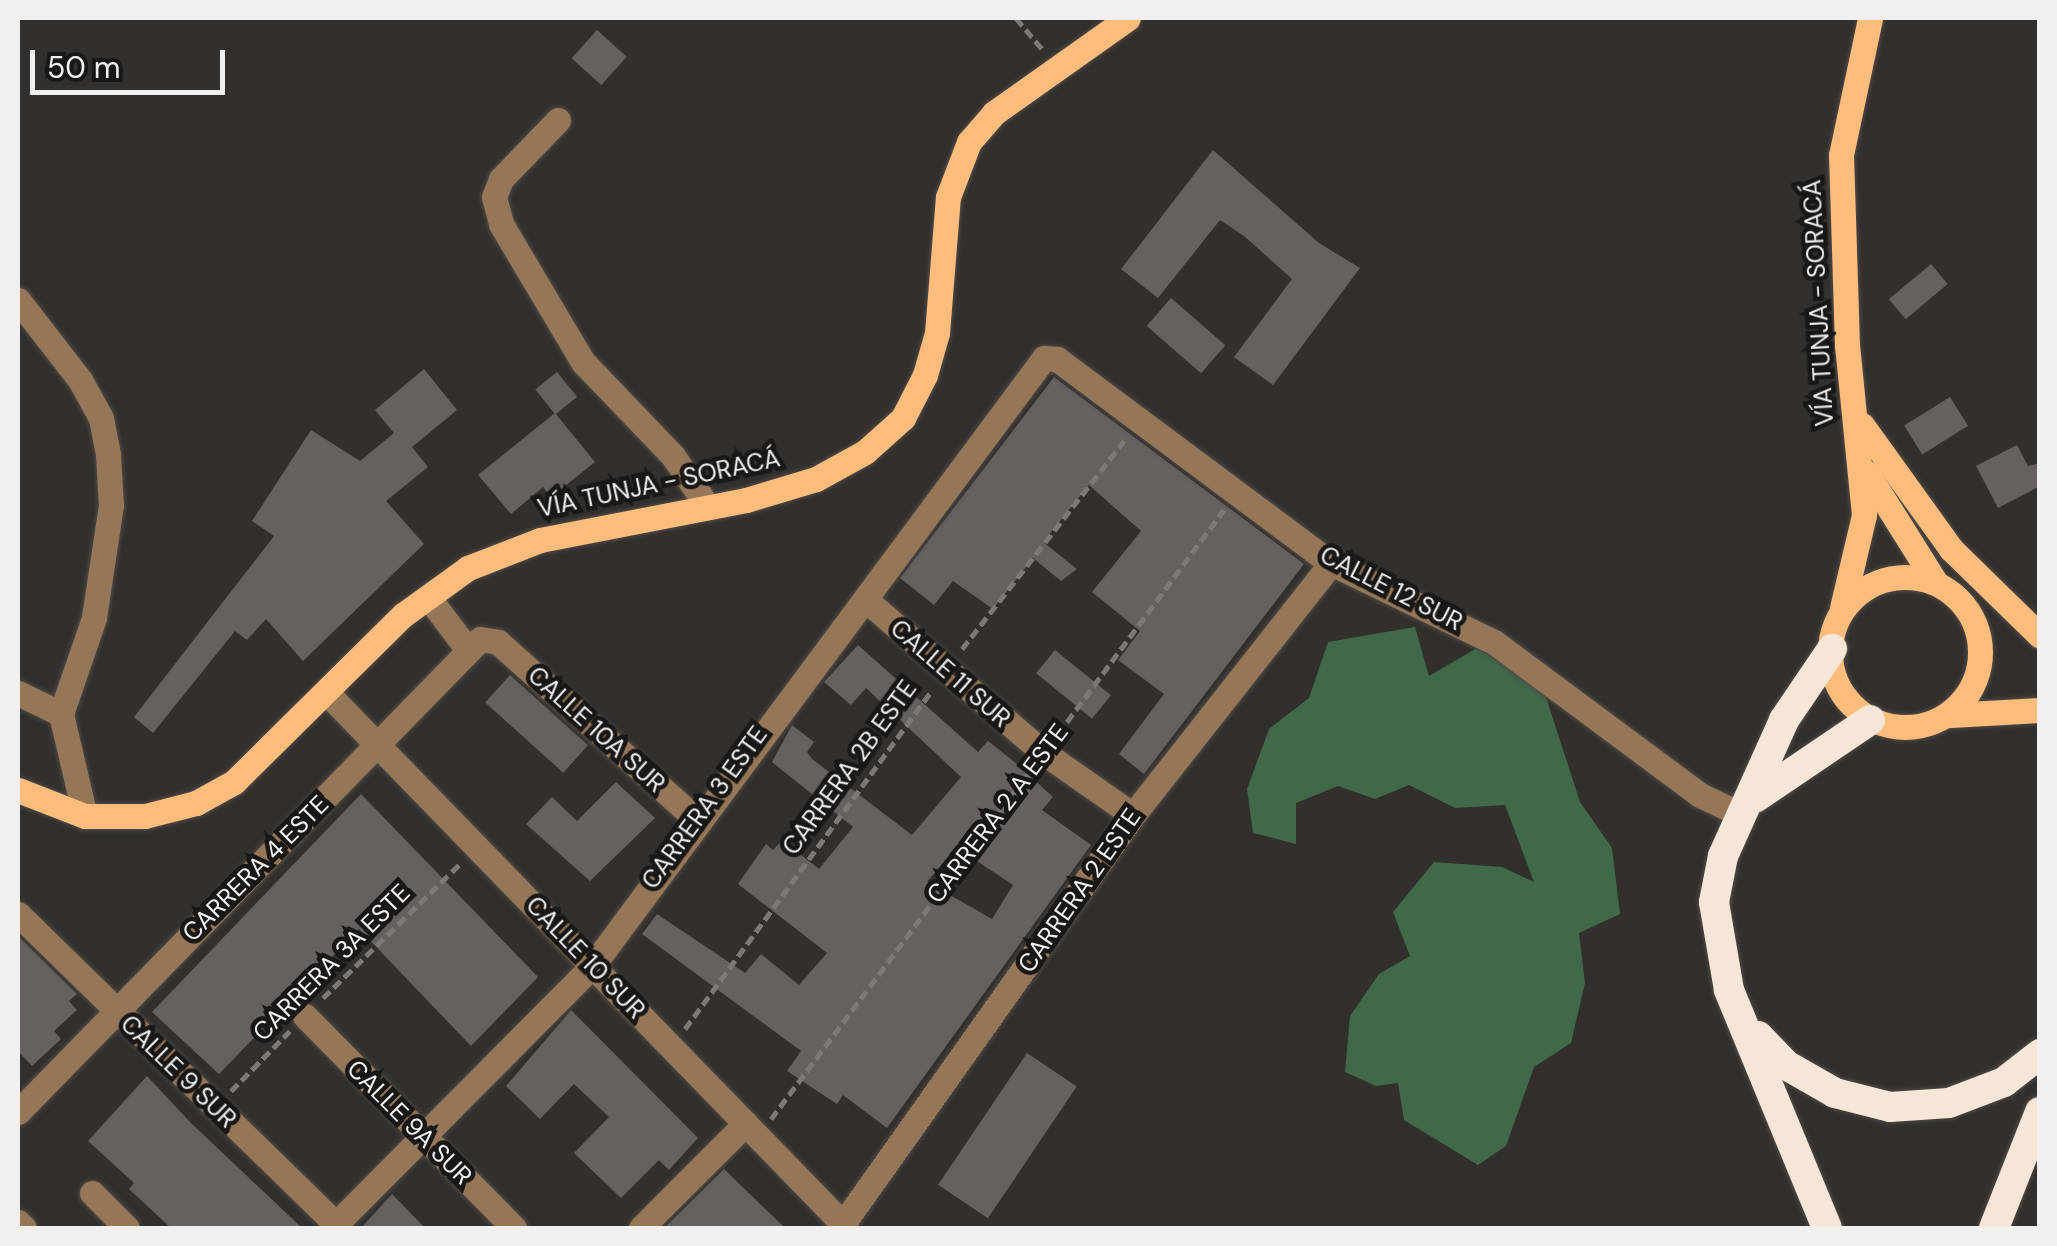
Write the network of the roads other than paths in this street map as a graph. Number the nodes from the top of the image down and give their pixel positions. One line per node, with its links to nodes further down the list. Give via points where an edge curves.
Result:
1 (1128, 18): 8 (main road, VÍA TUNJA - SORACÁ, via 994,113 955,166 937,333 903,418 865,452 816,479)
2 (1870, 18): 6 (main road, VÍA TUNJA - SORACÁ, via 1841,155)
3 (558, 120): 8 (street, via 502,179 494,196 501,224 583,362 673,456)
4 (18, 300): 22 (street, via 80,380 101,418 108,455 110,505 94,618)
5 (1044, 358): 9 (street, CALLE 12 SUR); 13 (street, CARRERA 3 ESTE)
6 (1851, 408): 7 (main road, VÍA TUNJA - SORACÁ); 15 (main road, via 1950,549)
7 (1864, 467): 10 (main road, VÍA TUNJA - SORACÁ); 14 (main road, VÍA TUNJA - SORACÁ, via 1857,563)
8 (708, 507): 11 (main road, VÍA TUNJA - SORACÁ, via 540,540 468,568)
9 (1331, 563): 27 (street, CALLE 12 SUR, via 1494,642 1700,795); 28 (street, CARRERA 2 ESTE)
10 (1936, 583): 12 (main road); 14 (main road, via 1902,576 1868,586)
11 (428, 597): 16 (street); 19 (main road, VÍA TUNJA - SORACÁ)
12 (1961, 600): 17 (main road); 23 (main road, via 1977,628 1981,659)
13 (867, 601): 28 (street, CALLE 11 SUR, via 944,673); 30 (street, CARRERA 3 ESTE)
14 (1842, 608): 18 (main road)
15 (2040, 636)
16 (464, 646): 25 (street, CARRERA 4 ESTE); 30 (street, CALLE 10A SUR, via 498,642)
17 (2040, 648)
18 (1832, 649): 24 (main road, via 1833,676); 27 (highway, via 1784,720)
19 (326, 692): 25 (street, CALLE 10 SUR); 29 (main road, VÍA TUNJA - SORACÁ, via 234,782 196,803 145,816)
20 (18, 693): 22 (street)
21 (2040, 710): 23 (main road)
22 (61, 714): 29 (street)
23 (1950, 715): 24 (main road, via 1924,725)
24 (1870, 720): 27 (highway)
25 (380, 746): 32 (street, CALLE 10 SUR); 33 (street, CARRERA 4 ESTE)
26 (18, 790): 29 (main road, VÍA TUNJA - SORACÁ)
27 (1747, 807): 35 (highway, via 1714,902 1716,948)
28 (1133, 815): 43 (street, CARRERA 2 ESTE)
29 (85, 816)
30 (695, 818): 32 (street, CARRERA 3 ESTE)
31 (18, 914): 33 (street, CALLE 9 SUR)
32 (593, 965): 39 (street, CALLE 10 SUR); 40 (street, CARRERA 3 ESTE)
33 (113, 1009): 37 (street, CARRERA 4 ESTE); 44 (street, CALLE 9 SUR)
34 (304, 1016): 40 (street, CALLE 9A SUR)
35 (1749, 1026): 36 (highway, via 1786,1066 1835,1094 1890,1107 1949,1103 2004,1082); 49 (highway)
36 (2040, 1054)
37 (19, 1106)
38 (2040, 1112): 50 (highway)
39 (752, 1129): 43 (street, CALLE 10 SUR); 48 (street)
40 (425, 1142): 44 (street, CARRERA 3 ESTE); 47 (street, CALLE 9A SUR)
41 (92, 1192): 46 (street)
42 (18, 1222): 45 (street)
43 (842, 1226)
44 (336, 1227)
45 (24, 1228)
46 (127, 1228)
47 (514, 1228)
48 (641, 1228)
49 (1827, 1228)
50 (1994, 1228)

